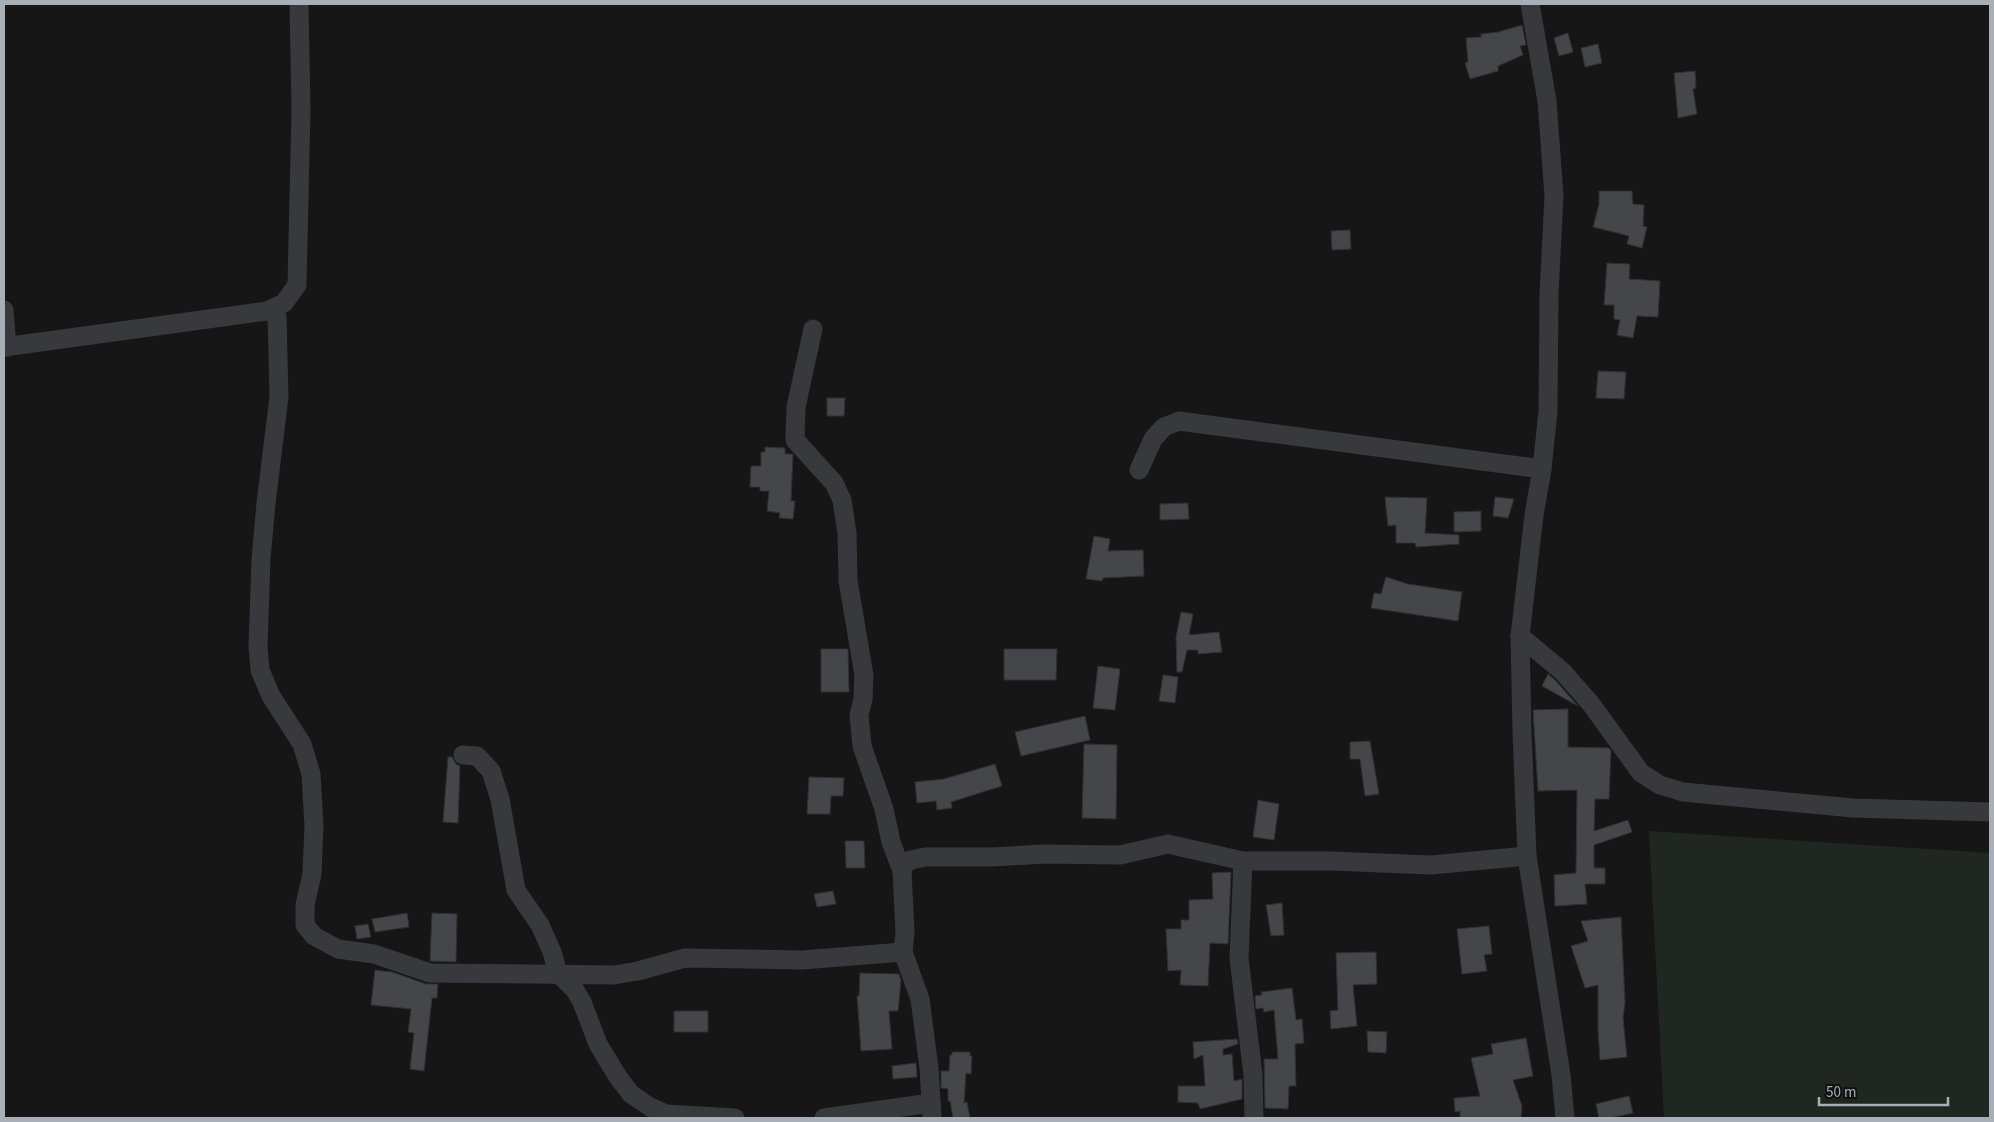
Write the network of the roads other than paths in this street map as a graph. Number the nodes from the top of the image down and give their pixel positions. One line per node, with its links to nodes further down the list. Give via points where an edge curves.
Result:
1 (299, 4): 6 (street, via 301,110 297,285 284,303 267,312)
2 (1530, 4): 7 (street, via 1547,101 1554,196 1548,411)
3 (4, 310): 6 (street)
4 (277, 316): 16 (street, via 278,397 263,531 258,647 260,670 271,696 302,744 311,774 314,826 305,924 314,936 338,949 374,954 430,973)
5 (813, 330): 14 (street, via 796,407 796,440 834,483 842,500 847,533 848,581 864,675 859,715 862,746 884,809 890,842)
6 (5, 347)
7 (1542, 469): 8 (street, via 1179,422 1164,427 1153,439); 9 (street)
8 (1139, 470)
9 (1520, 636): 11 (street, via 1563,672 1591,704 1641,773 1660,785 1683,792 1853,808); 12 (street)
10 (463, 755): 16 (street, via 477,756 491,771 500,799 516,890 540,925)
11 (1990, 812)
12 (1527, 856): 13 (street, via 1431,865); 21 (street)
13 (1243, 861): 14 (street, via 1168,844 1120,855 925,857 911,860); 20 (street, via 1239,958 1254,1075)
14 (902, 871): 15 (street)
15 (903, 952): 16 (street, via 802,960 685,958 614,975); 17 (street, via 920,999)
16 (558, 973): 18 (street, via 575,990 606,1059 631,1094 666,1114)
17 (932, 1110): 19 (street)
18 (735, 1118)
19 (824, 1118)
20 (1254, 1118)
21 (1565, 1118)

